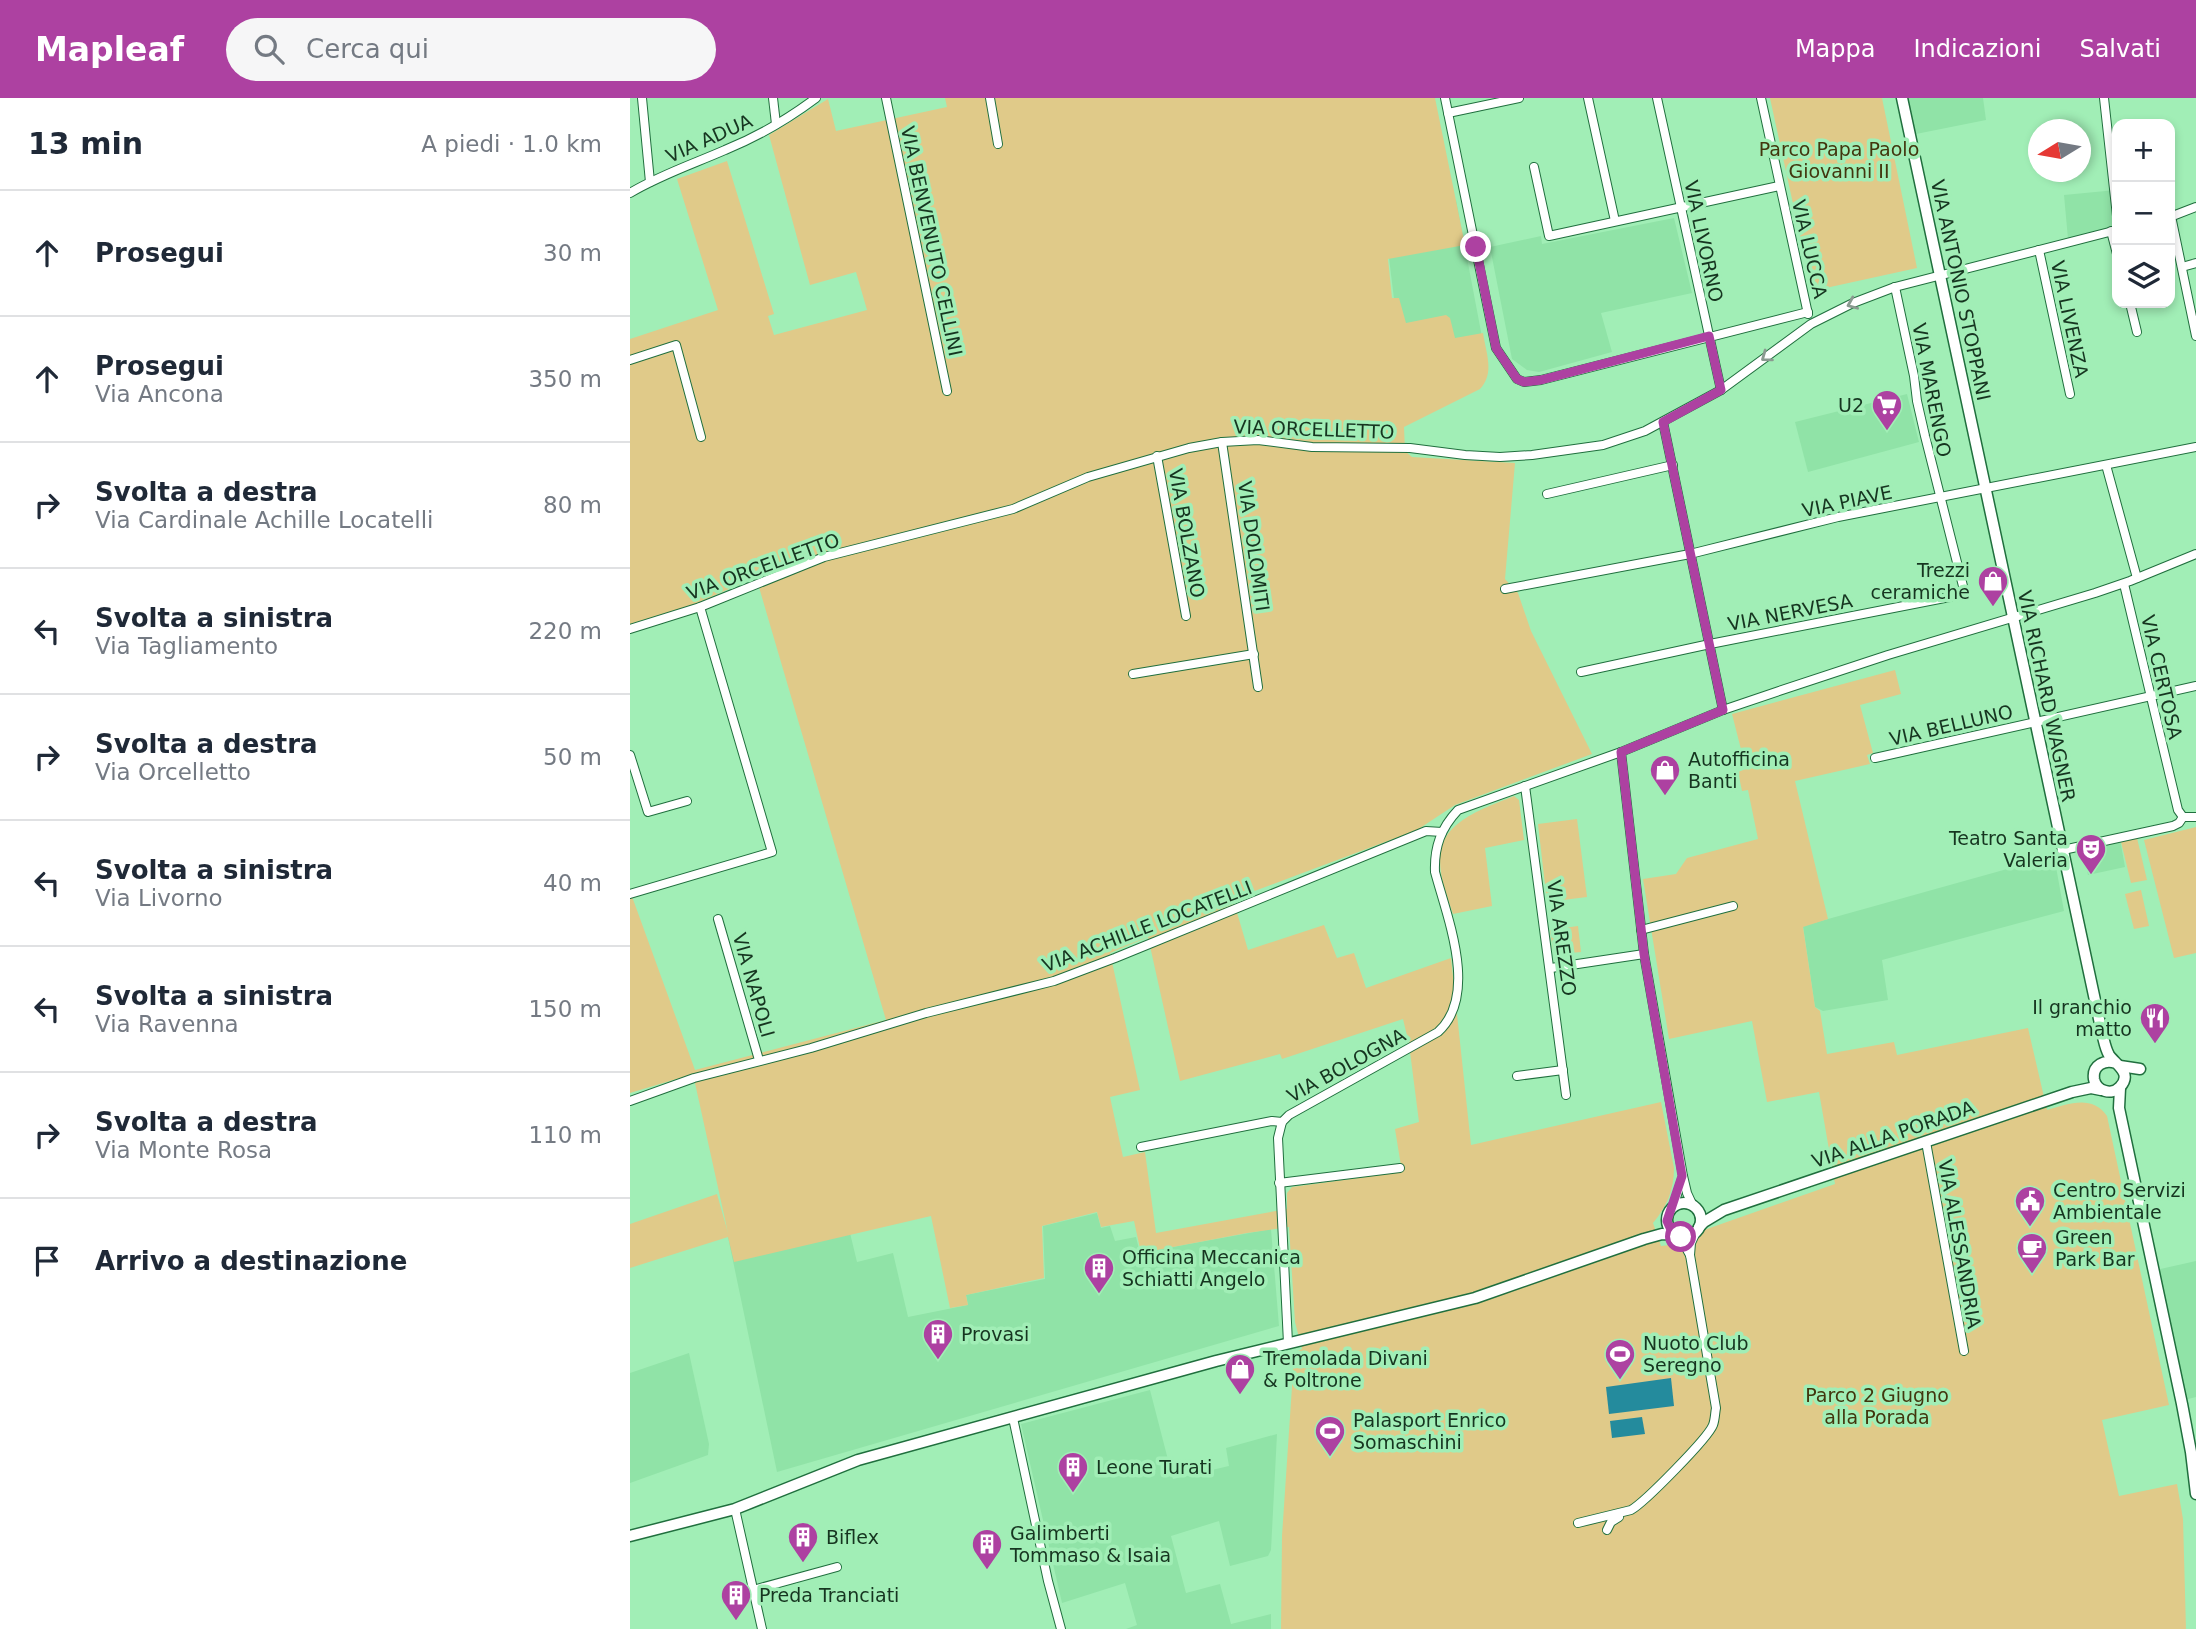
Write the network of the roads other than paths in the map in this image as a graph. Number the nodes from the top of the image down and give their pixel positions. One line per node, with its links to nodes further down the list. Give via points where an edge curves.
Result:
1 (642, 98): 17 (street)
2 (773, 98): 14 (street)
3 (816, 98): 14 (street, VIA ADUA)
4 (886, 98): 40 (street, VIA BENVENUTO CELLINI)
5 (990, 98): 15 (street)
6 (1445, 98): 13 (street)
7 (1518, 98): 13 (street)
8 (1588, 98): 24 (street)
9 (1657, 98): 22 (street, VIA LIVORNO)
10 (1760, 98): 19 (street, VIA LUCCA)
11 (1902, 98): 30 (street, VIA ANTONIO STOPPANI)
12 (2104, 98): 18 (street)
13 (1448, 113): 36 (street, via 1496,348 1517,379 1541,380)
14 (776, 124): 17 (street, VIA ADUA)
15 (998, 144)
16 (1534, 167): 24 (street, via 1549,236)
17 (650, 182): 20 (street, VIA ADUA)
18 (2113, 182)
19 (1779, 186): 22 (street); 33 (street, VIA LUCCA)
20 (630, 193)
21 (2196, 207): 23 (street)
22 (1680, 208): 24 (street); 36 (street, VIA LIVORNO)
23 (2175, 215)
24 (1615, 221)
25 (2112, 232): 27 (street, VIA ORCELLETTO)
26 (2175, 235): 29 (street)
27 (2039, 250): 30 (street, VIA ORCELLETTO); 41 (street, VIA LIVENZA)
28 (2196, 263): 29 (street)
29 (2182, 267): 37 (street)
30 (1940, 275): 31 (street, VIA ORCELLETTO); 49 (street, VIA ANTONIO STOPPANI)
31 (1895, 288): 34 (street, VIA ORCELLETTO, one-way to 34); 51 (street, VIA MARENGO)
32 (2131, 308): 35 (street)
33 (1808, 312): 34 (street, VIA LUCCA); 36 (street)
34 (1811, 324): 39 (street, VIA ORCELLETTO, one-way to 39)
35 (2137, 332)
36 (1709, 336): 39 (street, VIA LIVORNO)
37 (2196, 336)
38 (630, 360): 43 (street, via 676,345)
39 (1721, 390): 42 (street, VIA ORCELLETTO)
40 (947, 391)
41 (2070, 394)
42 (1663, 422): 44 (street, VIA ORCELLETTO, via 1603,445 1532,456 1312,447 1258,440); 48 (street)
43 (701, 437)
44 (1222, 442): 46 (street, VIA ORCELLETTO); 63 (street, VIA DOLOMITI)
45 (2196, 447): 47 (street, VIA PIAVE)
46 (1157, 456): 58 (street, VIA ORCELLETTO, via 1088,477 1013,509 824,557); 59 (street, VIA BOLZANO)
47 (2106, 464): 49 (street, VIA PIAVE); 54 (street)
48 (1673, 465): 50 (street); 52 (street)
49 (1985, 489): 51 (street, VIA PIAVE); 60 (street, VIA RICHARD WAGNER)
50 (1547, 494)
51 (1940, 499): 52 (street, VIA PIAVE, via 1838,517); 57 (street, VIA MARENGO)
52 (1690, 554): 56 (street, VIA PIAVE); 62 (street)
53 (2196, 554): 54 (street)
54 (2137, 578): 55 (street)
55 (2124, 584): 60 (street); 68 (street, VIA CERTOSA)
56 (1505, 589)
57 (1965, 594): 62 (street, VIA NERVESA)
58 (700, 607): 61 (street, VIA ORCELLETTO); 80 (street, via 772,852)
59 (1186, 616)
60 (2013, 619): 69 (street); 70 (street, VIA RICHARD WAGNER)
61 (630, 629)
62 (1710, 644): 64 (street, VIA NERVESA); 69 (street)
63 (1254, 654): 65 (street); 67 (street, VIA DOLOMITI)
64 (1581, 672)
65 (1133, 674)
66 (2196, 686): 68 (street, VIA BELLUNO)
67 (1258, 687)
68 (2150, 696): 70 (street, VIA BELLUNO); 76 (street, VIA CERTOSA)
69 (1723, 710): 71 (street)
70 (2035, 722): 73 (street, VIA BELLUNO); 79 (street, VIA RICHARD WAGNER)
71 (1621, 752): 74 (street); 83 (street)
72 (630, 755): 75 (street, via 648,812)
73 (1875, 758)
74 (1525, 786): 78 (street, via 1458,810); 85 (street, VIA AREZZO)
75 (687, 801)
76 (2183, 817): 77 (street); 79 (street, via 2173,825)
77 (2196, 817)
78 (1441, 832): 87 (street, VIA ACHILLE LOCATELLI, via 1426,831 1054,981); 98 (street, VIA BOLOGNA, via 1436,872 1458,973 1450,1019 1438,1032)
79 (2063, 850): 86 (street, VIA RICHARD WAGNER)
80 (630, 894)
81 (1733, 906): 83 (street)
82 (718, 919): 87 (street, VIA NAPOLI)
83 (1641, 930): 84 (street)
84 (1644, 954): 85 (street); 102 (street)
85 (1551, 968): 90 (street, VIA AREZZO)
86 (2102, 1033): 88 (street, VIA RICHARD WAGNER); 89 (street, VIA RICHARD WAGNER)
87 (759, 1060): 96 (street, VIA ACHILLE LOCATELLI)
88 (2118, 1064): 89 (street, via 2106,1061); 92 (street); 92 (street, via 2140,1069)
89 (2096, 1069): 93 (street, via 2095,1082); 94 (street, VIA ALLA PORADA)
90 (1563, 1070): 91 (street); 95 (street, VIA AREZZO)
91 (1517, 1076)
92 (2122, 1084): 93 (street); 97 (street)
93 (2103, 1091): 94 (street, VIA ALLA PORADA); 97 (street)
94 (2072, 1092): 99 (street, VIA ALLA PORADA)
95 (1566, 1095)
96 (630, 1101)
97 (2119, 1108): 114 (street)
98 (1282, 1122): 100 (street); 103 (street, VIA BOLOGNA)
99 (1926, 1142): 106 (street, VIA ALLA PORADA); 112 (street, VIA ALESSANDRIA)
100 (1141, 1147)
101 (1400, 1168): 103 (street)
102 (1682, 1176): 104 (street); 105 (street)
103 (1279, 1183): 111 (street, VIA BOLOGNA)
104 (1695, 1207): 105 (street, via 1680,1203); 106 (street, VIA ALLA PORADA); 107 (street, via 1700,1217)
105 (1670, 1210): 108 (street, via 1668,1225); 109 (street)
106 (1724, 1210): 107 (street, VIA ALLA PORADA)
107 (1697, 1230): 108 (street, via 1686,1237); 110 (street)
108 (1676, 1235): 109 (street); 110 (street)
109 (1644, 1239): 111 (street, via 1475,1298)
110 (1689, 1255): 117 (street, via 1716,1408 1712,1427)
111 (1291, 1342): 113 (street)
112 (1964, 1351)
113 (1013, 1418): 116 (street, via 858,1460); 124 (street)
114 (2195, 1473): 115 (street)
115 (2196, 1494)
116 (735, 1508): 120 (street); 122 (street)
117 (1631, 1510): 118 (street); 119 (street, via 1611,1521)
118 (1578, 1523)
119 (1607, 1530)
120 (633, 1533)
121 (838, 1567): 122 (street)
122 (753, 1590): 123 (street)
123 (762, 1629)
124 (1062, 1629)

